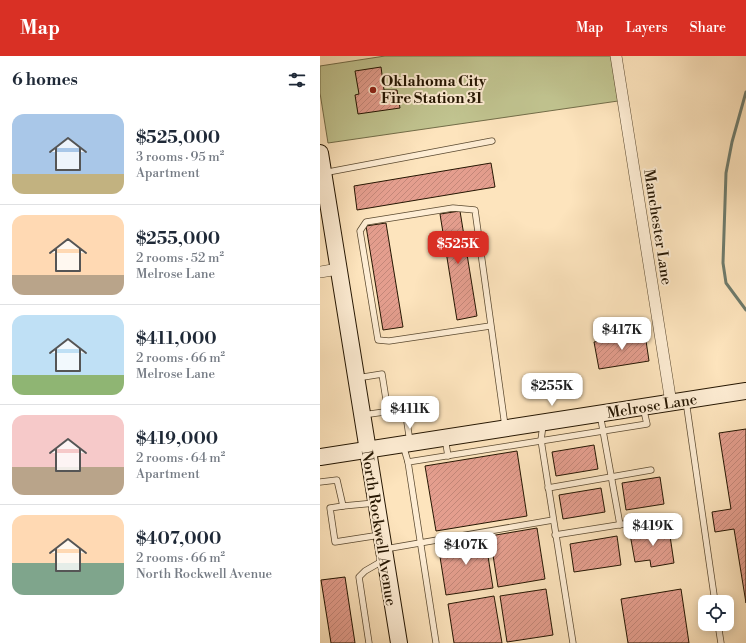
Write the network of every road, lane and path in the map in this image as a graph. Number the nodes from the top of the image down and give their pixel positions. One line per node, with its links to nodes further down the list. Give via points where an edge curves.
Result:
1 (616, 56): 10 (street, Manchester Lane)
2 (492, 141): 4 (lane)
3 (320, 153): 4 (main road, North Rockwell Avenue)
4 (323, 173): 5 (main road, North Rockwell Avenue)
5 (338, 269): 6 (street); 8 (main road, North Rockwell Avenue)
6 (320, 272)
7 (490, 326): 7 (lane, via 475,210 453,208 366,222 360,231 378,340 388,341); 16 (lane)
8 (355, 378): 12 (lane, via 382,374); 14 (main road, North Rockwell Avenue)
9 (746, 391): 10 (main road, Melrose Lane)
10 (678, 402): 11 (main road, Melrose Lane); 37 (lane)
11 (643, 407): 13 (main road, Melrose Lane); 17 (lane, via 647,424)
12 (388, 412): 14 (lane); 20 (lane, via 405,409)
13 (600, 414): 15 (main road, Melrose Lane); 17 (lane)
14 (361, 415): 21 (main road, North Rockwell Avenue)
15 (543, 423): 16 (main road, Melrose Lane); 19 (lane)
16 (505, 429): 18 (main road, Melrose Lane)
17 (603, 431): 19 (lane); 26 (lane)
18 (445, 438): 20 (main road, Melrose Lane); 22 (lane)
19 (541, 440): 22 (lane); 28 (lane)
20 (407, 444): 21 (main road, Melrose Lane); 24 (lane)
21 (366, 450): 23 (main road, Melrose Lane); 29 (main road, North Rockwell Avenue)
22 (448, 456): 24 (lane)
23 (320, 457)
24 (408, 462): 35 (lane)
25 (651, 470): 26 (lane)
26 (611, 477): 28 (lane); 33 (lane)
27 (320, 482): 30 (lane, via 337,480)
28 (548, 488): 32 (lane)
29 (375, 503): 30 (lane); 36 (main road, North Rockwell Avenue)
30 (343, 506): 36 (lane, via 330,508 335,542)
31 (662, 518): 33 (lane)
32 (553, 520): 34 (lane); 35 (lane)
33 (620, 525): 34 (lane)
34 (555, 535): 42 (lane)
35 (420, 542): 36 (lane); 41 (lane)
36 (383, 548): 39 (lane, via 359,578); 40 (main road, North Rockwell Avenue)
37 (714, 595)
38 (719, 631): 43 (lane)
39 (369, 643)
40 (399, 643)
41 (436, 643)
42 (573, 643)
43 (721, 643)

